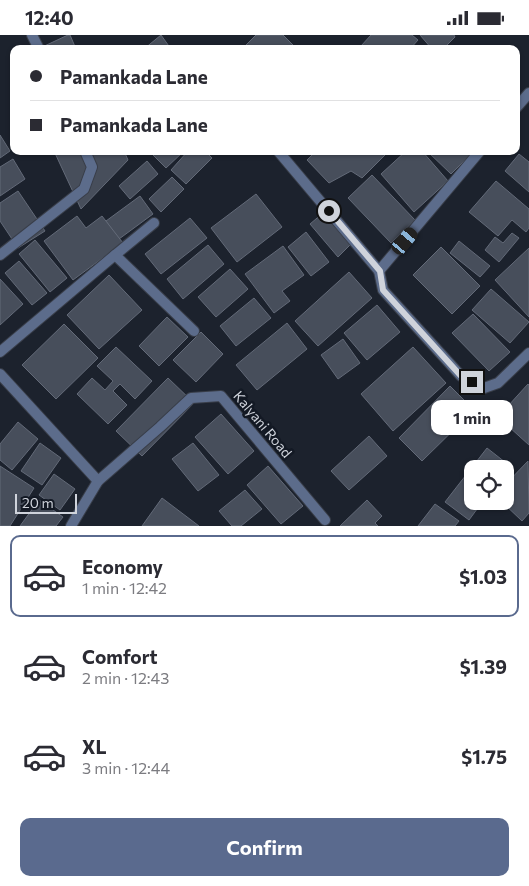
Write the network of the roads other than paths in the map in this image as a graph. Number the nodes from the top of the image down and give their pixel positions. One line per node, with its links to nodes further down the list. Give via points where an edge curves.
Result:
1 (529, 93): 2 (street)
2 (520, 103)
3 (87, 155): 7 (street, via 92,167 84,189)
4 (281, 155): 9 (street)
5 (477, 155): 9 (street)
6 (154, 223): 8 (street)
7 (0, 255)
8 (115, 255): 10 (street); 11 (street)
9 (380, 271): 12 (street, via 383,290 461,376 484,388 498,383)
10 (194, 331)
11 (0, 352)
12 (529, 353)
13 (0, 374): 14 (street)
14 (98, 481): 15 (street, Kalyani Road, via 191,398 221,396); 16 (street)
15 (325, 520)
16 (71, 526)

